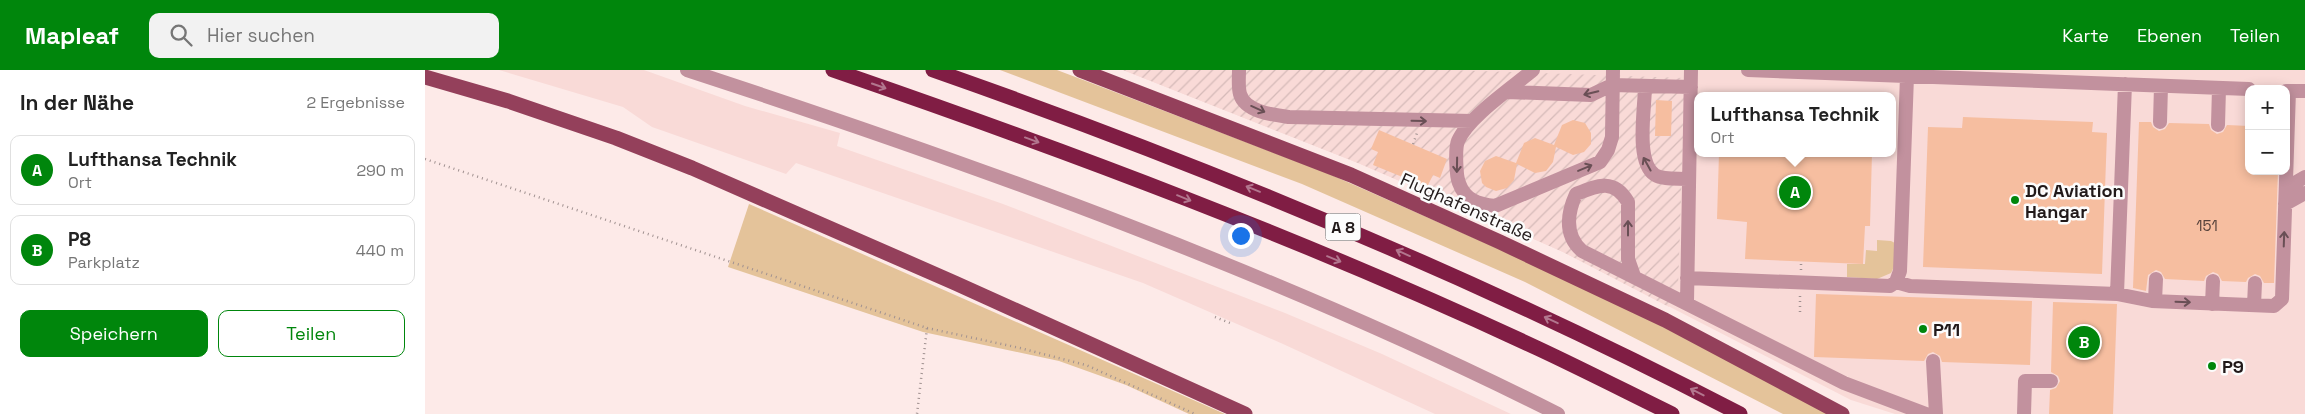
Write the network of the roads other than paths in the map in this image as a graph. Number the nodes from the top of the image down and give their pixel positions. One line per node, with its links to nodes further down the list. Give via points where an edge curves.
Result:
1 (687, 70): 46 (lane, via 992,173 1226,264 1459,364)
2 (833, 70): 47 (highway, A 8, one-way to 47, via 1025,138 1354,267 1536,348)
3 (933, 70): 48 (highway, A 8, one-way to 3, via 1506,299 1317,216 1155,150)
4 (1080, 70): 44 (main road, Flughafenstraße, via 1242,132 1403,199 1665,320)
5 (1239, 70): 22 (lane, one-way to 22, via 1239,93 1243,101 1271,115)
6 (1533, 70): 21 (lane)
7 (1613, 70): 13 (lane)
8 (1691, 70): 16 (lane)
9 (1748, 70): 10 (lane)
10 (1907, 76): 12 (lane); 35 (lane, via 1900,271)
11 (425, 77): 45 (main road, via 508,101 692,168)
12 (2125, 84): 15 (lane); 37 (lane)
13 (1612, 85): 14 (lane); 21 (lane, one-way to 21, via 1591,95); 22 (lane, one-way to 13, via 1458,142 1457,178 1461,190 1470,200 1495,206 1600,162 1612,137)
14 (1645, 86): 16 (lane); 27 (lane, one-way to 14, via 1656,176 1648,168 1643,156)
15 (2161, 86): 17 (lane); 23 (lane)
16 (1691, 87): 27 (lane)
17 (2219, 88): 18 (lane); 24 (lane)
18 (2245, 89)
19 (2290, 91): 20 (lane)
20 (2305, 91)
21 (1507, 92): 22 (lane)
22 (1472, 121)
23 (2160, 122)
24 (2218, 124)
25 (2287, 130): 28 (lane)
26 (2305, 177): 28 (lane)
27 (1689, 179): 32 (lane)
28 (2286, 188): 30 (lane)
29 (2305, 193): 30 (lane)
30 (2285, 204): 41 (lane, one-way to 30, via 2274,306 2282,299)
31 (1633, 276): 31 (lane, one-way to 31, via 1628,259 1628,202 1623,194 1606,185 1576,194 1569,222 1569,235 1574,244); 39 (lane)
32 (1687, 278): 35 (lane, via 1890,286); 39 (lane)
33 (2155, 279): 38 (lane)
34 (2213, 281): 40 (lane)
35 (1896, 282): 37 (lane, via 1910,286)
36 (2255, 283): 41 (lane)
37 (2117, 294): 38 (lane)
38 (2155, 301): 40 (lane, one-way to 40)
39 (1687, 302): 51 (lane, via 1844,383)
40 (2212, 304): 41 (lane)
41 (2254, 305)
42 (1933, 361): 52 (lane)
43 (2051, 381): 53 (lane, via 2025,381)
44 (1826, 406): 49 (main road, Flughafenstraße); 50 (main road, Flughafenstraße)
45 (1245, 414)
46 (1558, 414)
47 (1672, 414)
48 (1740, 414)
49 (1842, 414)
50 (1847, 414)
51 (1926, 414)
52 (1937, 414)
53 (2024, 414)

